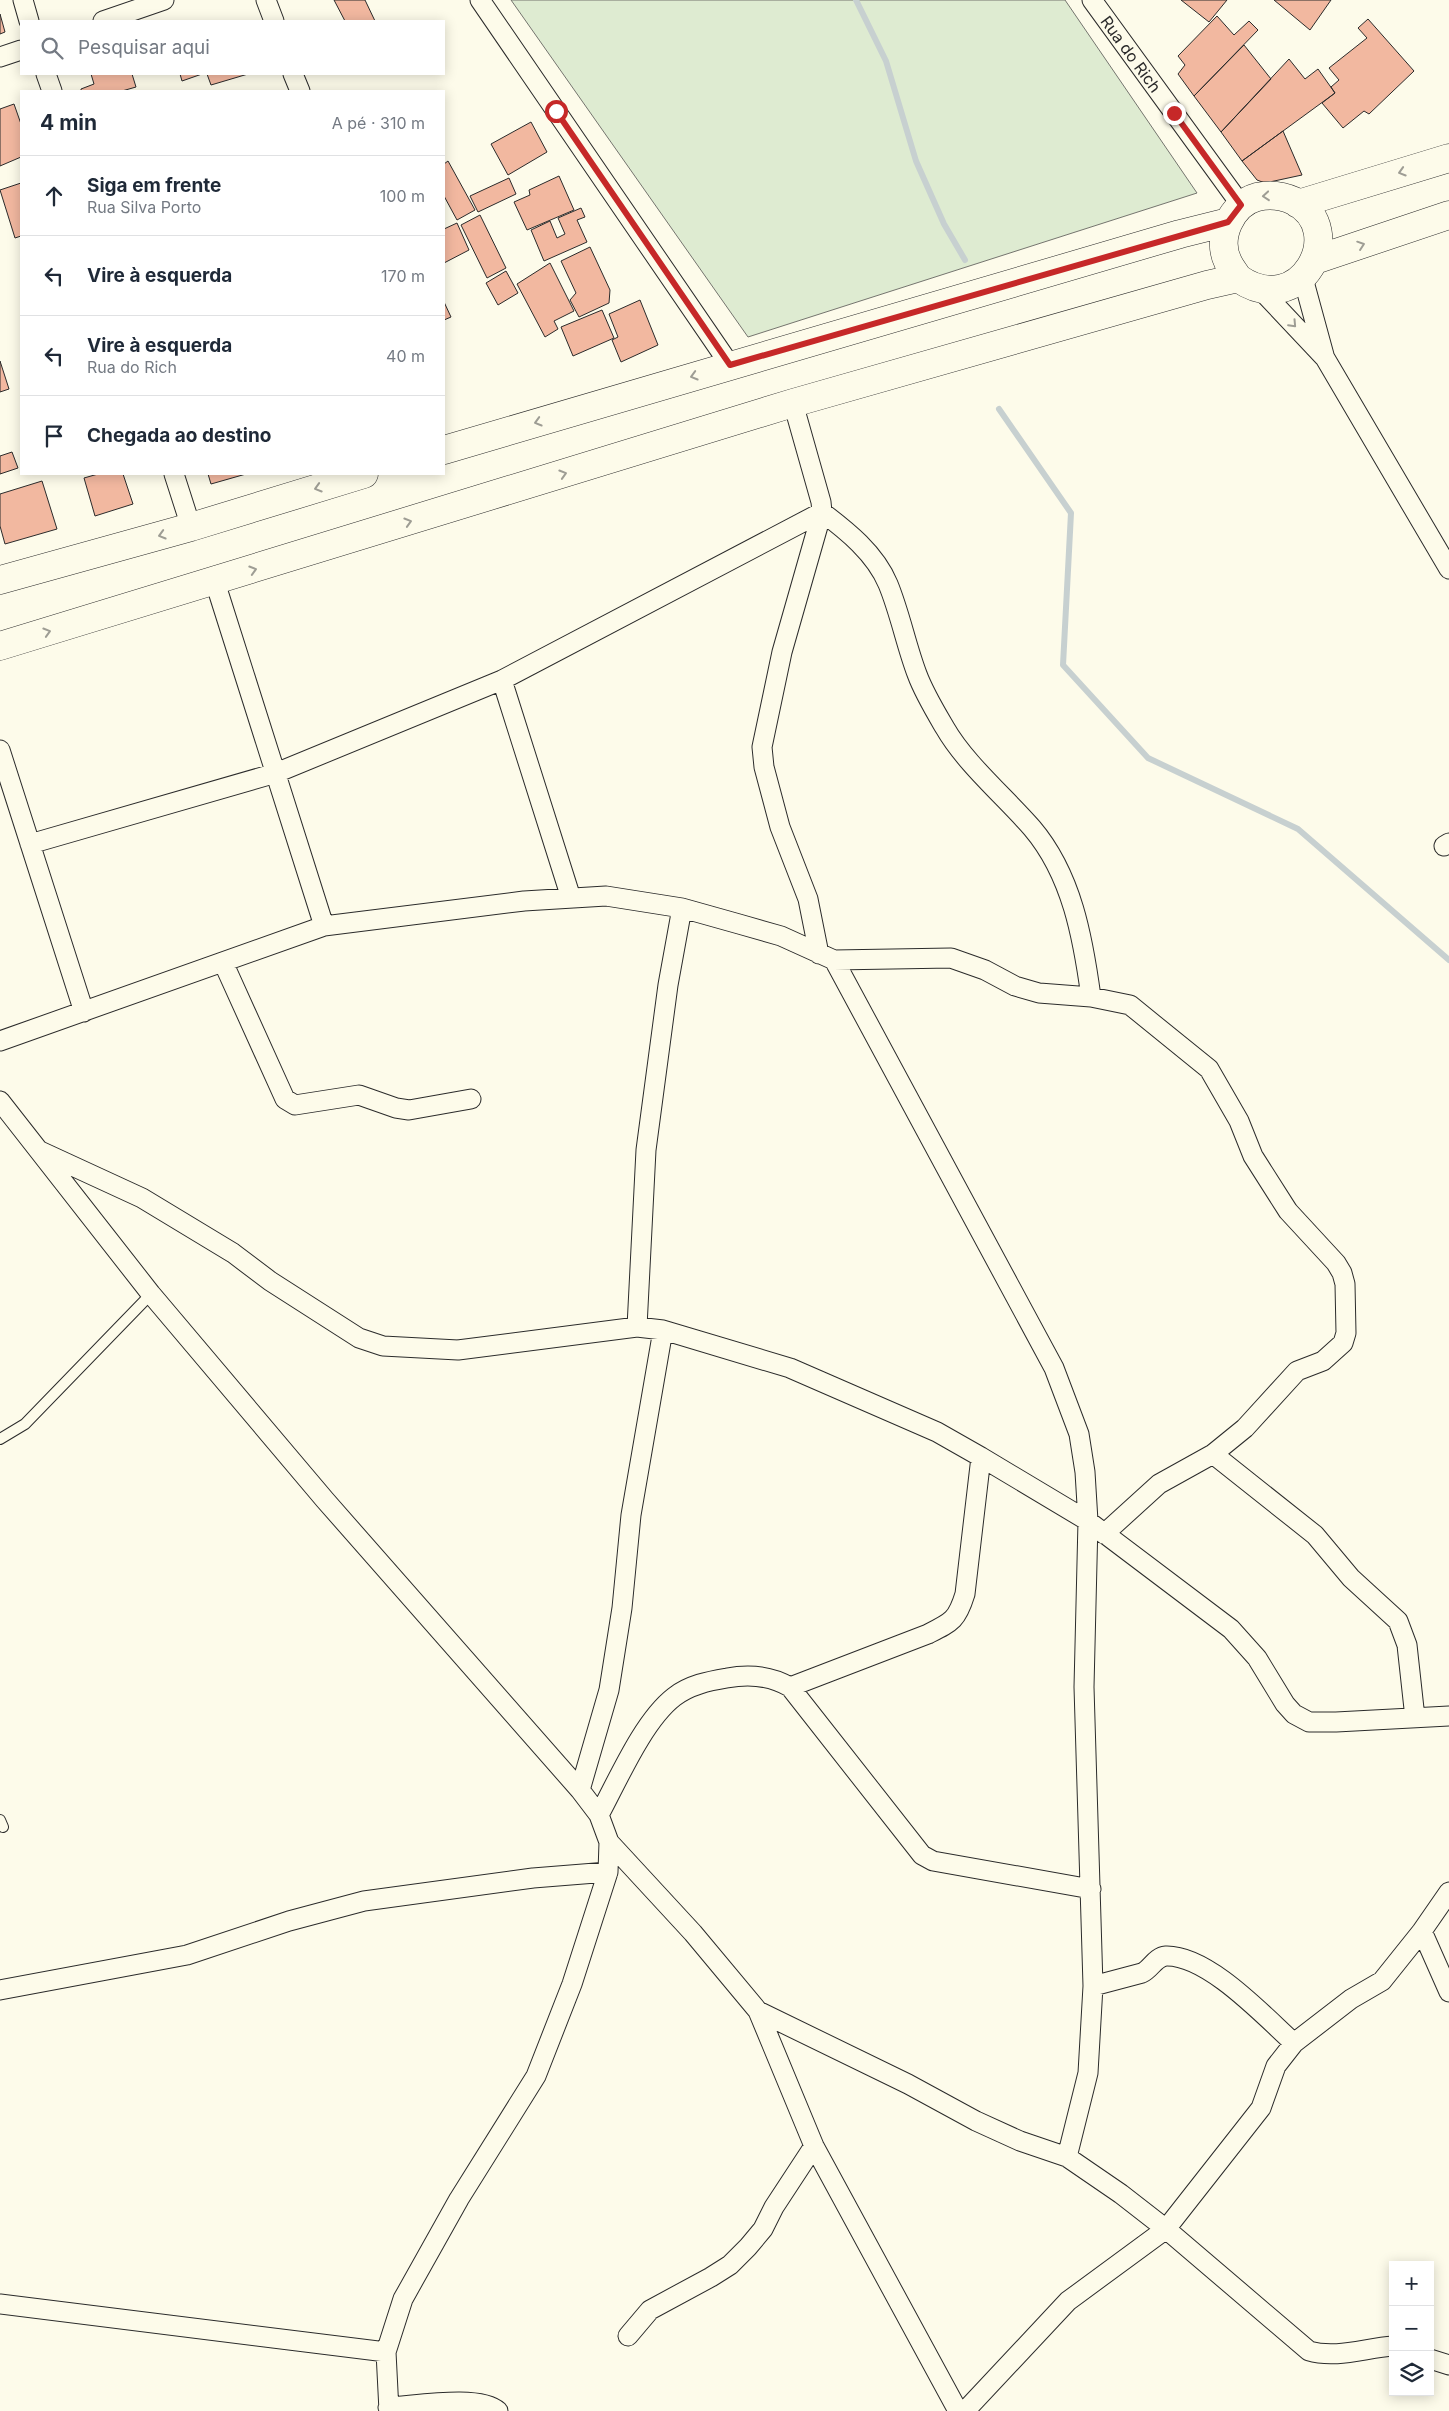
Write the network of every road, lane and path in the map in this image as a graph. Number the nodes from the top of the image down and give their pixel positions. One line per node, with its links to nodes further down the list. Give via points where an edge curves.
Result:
1 (22, 0): 6 (street)
2 (164, 0): 7 (street)
3 (266, 0): 8 (street)
4 (480, 0): 22 (street)
5 (1095, 2): 17 (street, Rua do Rich)
6 (30, 20)
7 (106, 20)
8 (274, 20)
9 (20, 50): 10 (street)
10 (0, 57)
11 (46, 75): 13 (street)
12 (294, 75): 14 (street)
13 (52, 90)
14 (300, 90)
15 (1449, 158): 16 (main road, one-way to 16)
16 (1298, 204): 17 (main road, one-way to 17, via 1285,197 1270,195 1254,198); 19 (main road, via 1306,211 1318,240)
17 (1234, 213): 20 (main road, via 1223,242 1227,261); 22 (main road)
18 (1449, 215): 19 (main road, one-way to 18)
19 (1309, 269): 20 (main road, via 1290,286 1276,290); 21 (street)
20 (1249, 283): 21 (street, one-way to 21); 23 (main road, via 1207,285)
21 (1325, 358): 29 (street)
22 (730, 365): 24 (main road, one-way to 24)
23 (793, 403): 27 (street); 31 (main road, one-way to 23)
24 (445, 450)
25 (174, 475): 28 (street)
26 (361, 475): 28 (main road, one-way to 28)
27 (822, 512): 33 (street); 40 (street, via 782,652 762,747 780,827); 42 (street, via 849,532 888,583 917,674 946,731 1041,839 1068,892 1077,918)
28 (191, 526): 30 (main road, one-way to 30)
29 (1449, 570)
30 (0, 580)
31 (215, 582): 32 (main road, one-way to 31); 35 (street)
32 (0, 646)
33 (502, 680): 35 (street); 37 (street)
34 (0, 750): 36 (street)
35 (276, 773): 36 (street); 39 (street)
36 (30, 844): 43 (street)
37 (571, 898): 38 (street, via 606,896); 39 (street)
38 (682, 908): 40 (street, via 780,936); 49 (street, via 668,985 646,1150)
39 (324, 926): 41 (street)
40 (827, 957): 42 (street, via 951,958 1039,993); 54 (street, via 1054,1368 1079,1434 1086,1472)
41 (224, 962): 43 (street); 45 (street, via 290,1103 295,1105 359,1095 410,1110)
42 (1091, 997): 52 (street, via 1130,1005 1209,1069 1239,1121 1254,1156 1288,1211 1336,1263 1345,1284 1346,1333 1343,1343 1324,1361 1297,1371 1245,1428)
43 (84, 1012): 44 (street)
44 (0, 1041)
45 (472, 1099)
46 (0, 1101): 47 (street)
47 (40, 1151): 48 (street); 49 (street, via 142,1198 359,1338 383,1346 458,1350)
48 (151, 1294): 51 (lane, via 25,1424); 59 (street, via 325,1500)
49 (637, 1327): 50 (street)
50 (663, 1330): 53 (street, via 790,1368 937,1432); 59 (street, via 631,1515 622,1608 609,1690)
51 (0, 1439)
52 (1213, 1454): 55 (street, via 1159,1484); 58 (street, via 1316,1535 1351,1578 1398,1621 1408,1645)
53 (981, 1457): 54 (street); 56 (street, via 965,1594 959,1613 948,1624 928,1634)
54 (1088, 1521): 55 (street); 63 (street, via 1084,1687)
55 (1104, 1534): 58 (street, via 1231,1629 1257,1658 1294,1714 1310,1722)
56 (790, 1686): 60 (street, via 778,1680 743,1675 702,1683 674,1696 651,1720); 63 (street, via 922,1855 933,1861)
57 (1449, 1716): 58 (street)
58 (1415, 1718)
59 (580, 1790): 60 (street)
60 (599, 1815): 61 (street)
61 (609, 1842): 62 (street); 69 (street)
62 (608, 1872): 67 (street, via 533,1878 364,1901 289,1921 187,1955); 77 (street, via 572,1984 536,2076 459,2200 403,2299)
63 (1091, 1890): 66 (street)
64 (1449, 1892): 65 (street)
65 (1422, 1932): 68 (street); 70 (street, via 1382,1981 1351,1999)
66 (1094, 1986): 70 (street, via 1142,1973 1157,1959 1166,1956 1178,1959 1202,1966 1241,1994); 72 (street, via 1088,2073)
67 (0, 1990)
68 (1449, 1992)
69 (758, 2011): 71 (street); 72 (street, via 976,2121)
70 (1294, 2042): 73 (street, via 1276,2066 1264,2104)
71 (814, 2146): 75 (street, via 763,2229 748,2247 712,2277 650,2310); 81 (street)
72 (1067, 2157): 73 (street)
73 (1166, 2229): 76 (street, via 1309,2351 1321,2354); 81 (street, via 1068,2301)
74 (0, 2304): 77 (street)
75 (628, 2336)
76 (1389, 2347)
77 (386, 2352): 80 (street)
78 (1434, 2360): 79 (street)
79 (1449, 2365)
80 (388, 2409): 82 (street, via 472,2402 492,2406)
81 (955, 2409)
82 (498, 2411)

